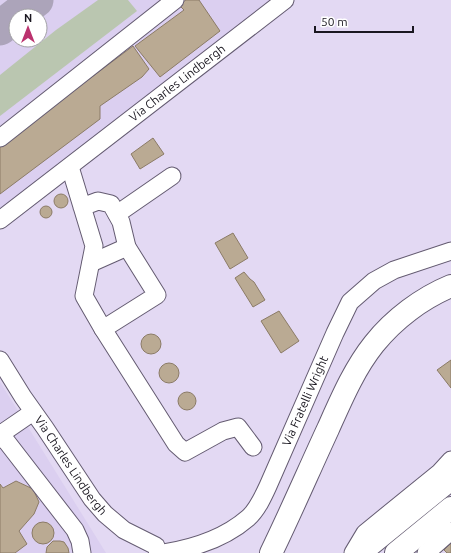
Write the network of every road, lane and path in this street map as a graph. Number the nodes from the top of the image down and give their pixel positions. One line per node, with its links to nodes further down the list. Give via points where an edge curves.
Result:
1 (175, 0): 3 (street)
2 (285, 0): 4 (street, Via Charles Lindbergh)
3 (0, 138)
4 (70, 167): 6 (street); 8 (street, Via Charles Lindbergh)
5 (172, 176): 7 (street)
6 (82, 207): 7 (street, via 98,201 112,204); 11 (street, via 94,246)
7 (117, 214): 9 (street)
8 (0, 220)
9 (126, 247): 11 (street); 13 (street, via 157,295)
10 (451, 251): 24 (street, Via Fratelli Wright, via 394,270 374,280 350,302 256,508 249,517 229,532 213,540 186,550)
11 (91, 263): 13 (street, via 84,296)
12 (451, 286): 25 (highway, via 422,301 374,343 364,357 342,397)
13 (103, 328): 17 (street, via 176,444 185,452 223,431 238,427)
14 (0, 360): 15 (street, Via Charles Lindbergh)
15 (33, 412): 16 (street); 23 (street, Via Charles Lindbergh, via 79,481 105,514 124,530 156,546)
16 (0, 435): 22 (street, via 75,530)
17 (252, 447)
18 (451, 460): 26 (street, via 440,472 365,533)
19 (451, 479): 27 (highway)
20 (451, 508): 28 (highway)
21 (451, 531): 29 (street)
22 (82, 553)
23 (158, 553)
24 (164, 553)
25 (271, 553)
26 (353, 553)
27 (360, 553)
28 (396, 553)
29 (426, 553)

